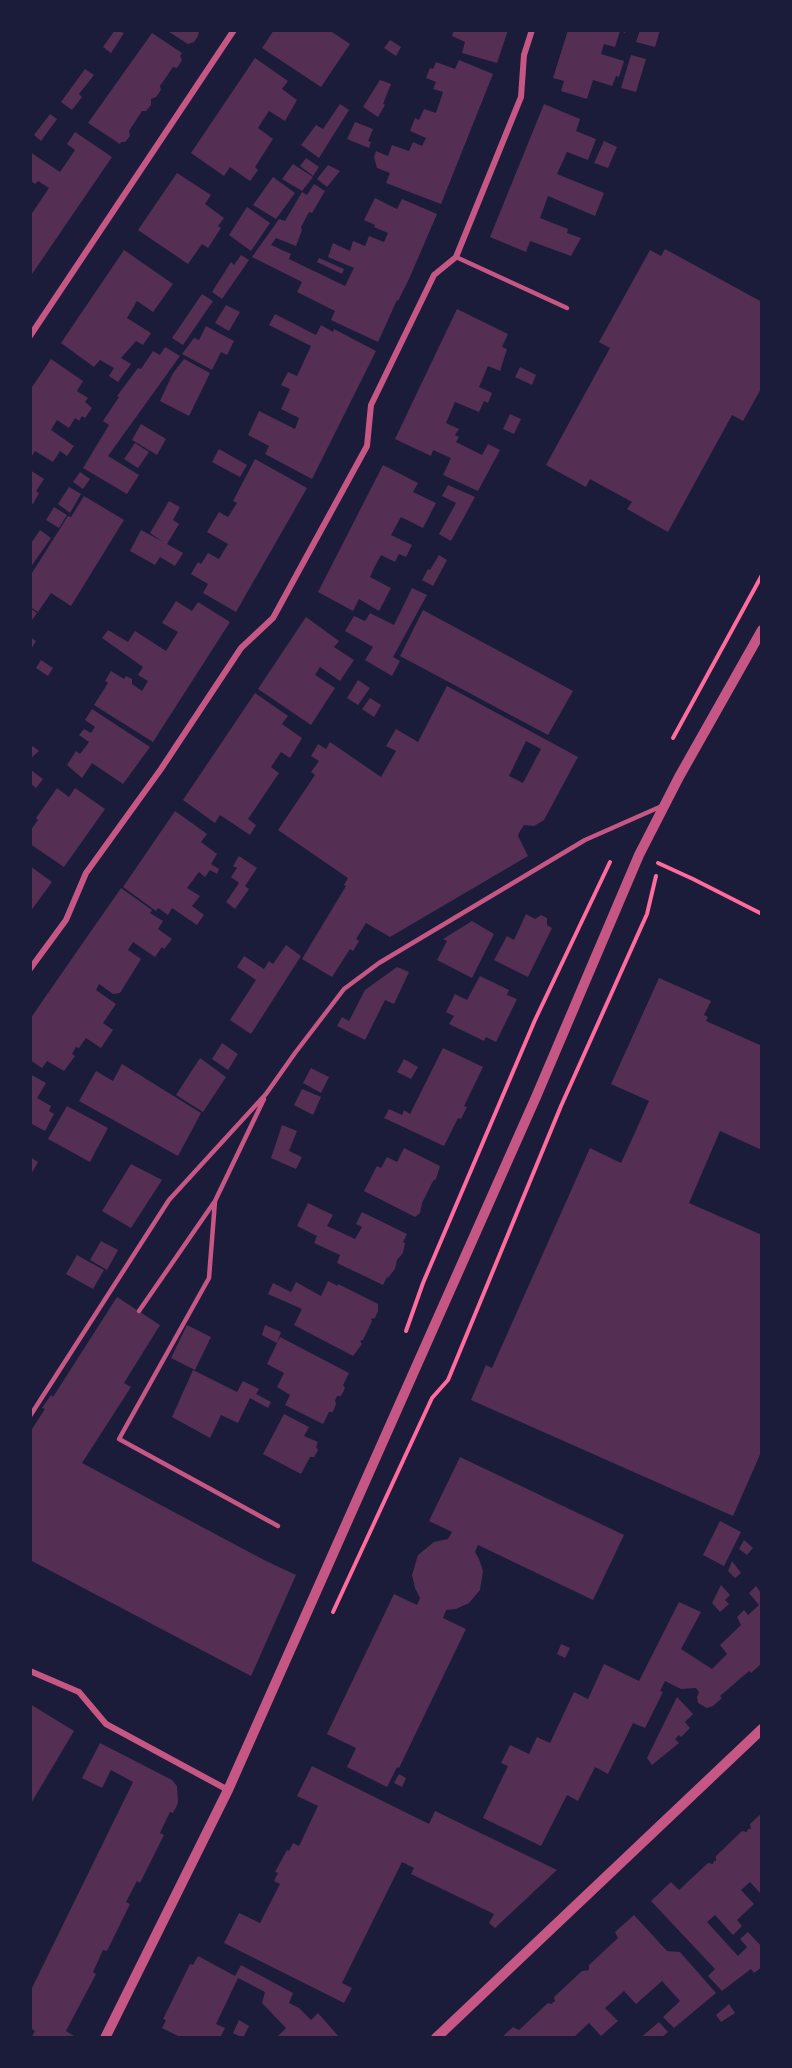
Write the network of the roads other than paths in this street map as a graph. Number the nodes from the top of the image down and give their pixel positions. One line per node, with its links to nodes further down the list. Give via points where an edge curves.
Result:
1 (234, 30): 5 (street)
2 (532, 30): 3 (street, via 524,55 521,97)
3 (456, 257): 4 (lane); 8 (street, via 434,275 371,405 367,446 273,618 241,648 86,873 66,920)
4 (567, 308)
5 (30, 336)
6 (761, 634): 7 (street)
7 (665, 805): 9 (lane, via 585,840 379,963 344,989); 16 (street, via 639,855 536,1097)
8 (30, 969)
9 (266, 1094): 10 (lane); 12 (lane, via 169,1200)
10 (215, 1201): 11 (lane); 13 (lane, via 209,1278 119,1439)
11 (139, 1311)
12 (30, 1416)
13 (278, 1526)
14 (30, 1671): 16 (street, via 79,1692 106,1725)
15 (762, 1729): 18 (street)
16 (228, 1790): 17 (street)
17 (105, 2038)
18 (436, 2038)

